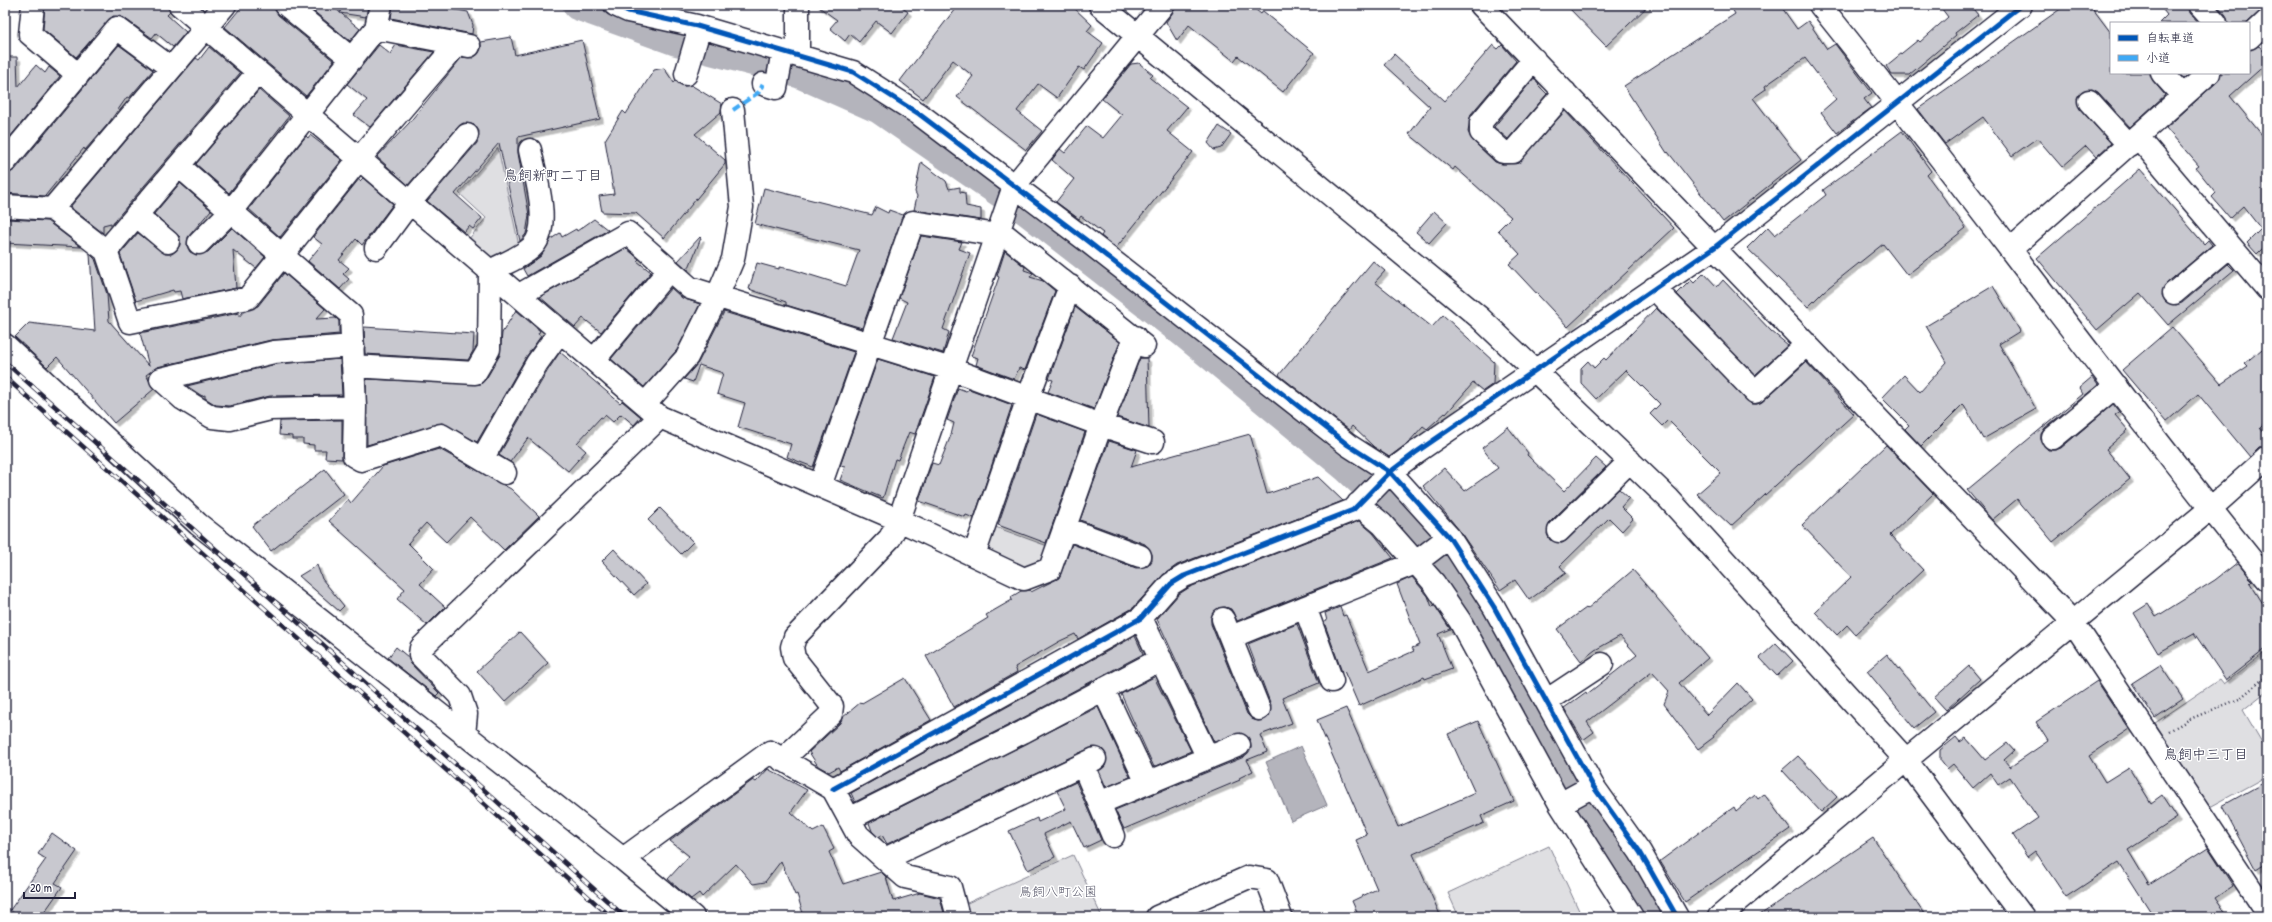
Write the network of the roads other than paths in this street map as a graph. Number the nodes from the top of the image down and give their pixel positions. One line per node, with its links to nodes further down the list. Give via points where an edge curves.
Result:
1 (33, 5): 29 (street, via 30,34)
2 (180, 5): 16 (street)
3 (225, 5): 16 (street)
4 (286, 5): 22 (street)
5 (381, 5): 17 (street)
6 (615, 5): 18 (street)
7 (798, 5): 21 (street)
8 (1100, 5): 19 (street)
9 (1163, 5): 19 (street)
10 (1481, 5): 23 (street)
11 (1820, 5): 34 (street)
12 (2021, 5): 34 (street)
13 (2200, 5): 15 (street)
14 (2267, 21): 20 (street)
15 (2215, 22)
16 (206, 27): 24 (street); 26 (street)
17 (376, 28): 22 (street); 41 (street, via 464,45)
18 (698, 32): 21 (street); 25 (street)
19 (1138, 36): 43 (street); 73 (street, via 1480,318)
20 (2250, 37)
21 (787, 55): 30 (street); 43 (street, via 853,72 919,114)
22 (352, 59): 36 (street)
23 (1534, 59): 31 (street); 31 (street, via 1481,122 1481,132 1503,152 1513,152)
24 (171, 68): 29 (street, via 117,28); 46 (street)
25 (688, 68)
26 (258, 72): 36 (street); 42 (street)
27 (2163, 74): 32 (street)
28 (2208, 74): 32 (street)
29 (78, 75): 40 (street)
30 (770, 86)
31 (1565, 92): 53 (street)
32 (2183, 96): 38 (street)
33 (2089, 101): 38 (street)
34 (1899, 103): 53 (street); 55 (street)
35 (733, 110): 65 (street, via 742,207 733,259)
36 (308, 115): 41 (street); 47 (street)
37 (467, 135): 44 (street)
38 (2133, 141): 52 (street); 55 (street)
39 (530, 150): 59 (street, via 542,212 541,234 531,248)
40 (7, 156)
41 (359, 159): 44 (street); 57 (street)
42 (179, 166): 47 (street); 48 (street)
43 (1014, 186): 49 (street); 85 (street, via 1348,445)
44 (410, 202): 54 (street); 59 (street)
45 (5, 206): 46 (street)
46 (52, 209): 56 (street)
47 (231, 211): 51 (street); 57 (street)
48 (136, 215): 50 (street); 56 (street)
49 (999, 233): 60 (street); 67 (street, via 913,222); 72 (street)
50 (168, 242)
51 (199, 243)
52 (2230, 246): 62 (street); 63 (street)
53 (1715, 247): 61 (street); 68 (street)
54 (376, 248)
55 (2011, 250): 74 (street)
56 (106, 251): 57 (street, via 130,322 248,298)
57 (282, 255): 70 (street, via 351,315)
58 (669, 270): 64 (street, via 628,232); 65 (street, via 690,288); 71 (street)
59 (490, 271): 64 (street); 70 (street, via 489,349 475,373)
60 (1070, 286): 75 (street); 78 (street, via 1139,342)
61 (1654, 288): 68 (street, via 1755,392); 73 (street)
62 (2267, 289)
63 (2174, 293)
64 (519, 296): 66 (street)
65 (717, 297): 67 (street); 77 (street, via 687,357)
66 (560, 331): 71 (street); 82 (street, via 537,363)
67 (870, 344): 72 (street); 86 (street)
68 (1808, 344): 99 (street)
69 (5, 346): 106 (street, via 198,524)
70 (353, 356): 76 (street); 76 (street, via 274,352 161,379 183,399 212,417 230,419 270,409)
71 (594, 360): 77 (street)
72 (951, 369): 75 (street); 89 (street)
73 (1534, 370): 83 (street); 85 (street)
74 (2116, 386): 79 (street); 88 (street)
75 (1028, 398): 78 (street); 93 (street)
76 (355, 407): 82 (street, via 354,456 361,460 441,435)
77 (652, 411): 86 (street); 106 (street, via 421,648 420,655 460,696 466,714)
78 (1101, 425): 80 (street); 90 (street)
79 (2052, 438)
80 (1154, 442)
81 (2267, 458): 88 (street)
82 (482, 459): 84 (street)
83 (1630, 461): 91 (street); 110 (street, via 1668,498)
84 (505, 473)
85 (1384, 478): 87 (street); 92 (street)
86 (820, 486): 89 (street)
87 (1360, 502): 95 (street); 98 (street, via 1353,510 1184,576 1171,584)
88 (2210, 509): 96 (street); 99 (street)
89 (899, 520): 93 (street); 109 (street, via 890,538 795,638 792,647 794,658 832,706 831,714)
90 (1065, 528): 93 (street, via 1050,569 1024,579); 94 (street)
91 (1559, 531)
92 (1449, 537): 95 (street); 104 (street, via 1494,607)
93 (974, 556)
94 (1140, 556)
95 (1415, 563): 97 (street); 115 (street, via 1434,583 1460,621)
96 (2267, 579)
97 (1305, 607): 102 (street); 105 (street, via 1227,628)
98 (1142, 618): 100 (street); 113 (street)
99 (2073, 622): 110 (street); 120 (street)
100 (1161, 659): 103 (street); 108 (street)
101 (1602, 664): 104 (street)
102 (1332, 681)
103 (1103, 689): 111 (street); 116 (street)
104 (1546, 701): 112 (street)
105 (1259, 709)
106 (464, 735): 118 (street)
107 (1238, 744): 108 (street)
108 (1208, 758): 111 (street)
109 (782, 760): 113 (street); 118 (street, via 770,752)
110 (1906, 760): 127 (street); 128 (street)
111 (1147, 783): 114 (street)
112 (1592, 786): 115 (street); 126 (street, via 1640,852)
113 (833, 789): 116 (street)
114 (1099, 803): 117 (street); 119 (street, via 1089,762)
115 (1560, 804): 125 (street)
116 (849, 819): 119 (street, via 858,835)
117 (1113, 836)
118 (623, 859): 121 (street)
119 (885, 860): 122 (street, via 905,877 950,887)
120 (2267, 913)
121 (693, 917)
122 (958, 917)
123 (1157, 917): 124 (street, via 1249,877 1267,880)
124 (1282, 917)
125 (1632, 917)
126 (1677, 917)
127 (1719, 917)
128 (2023, 917)

